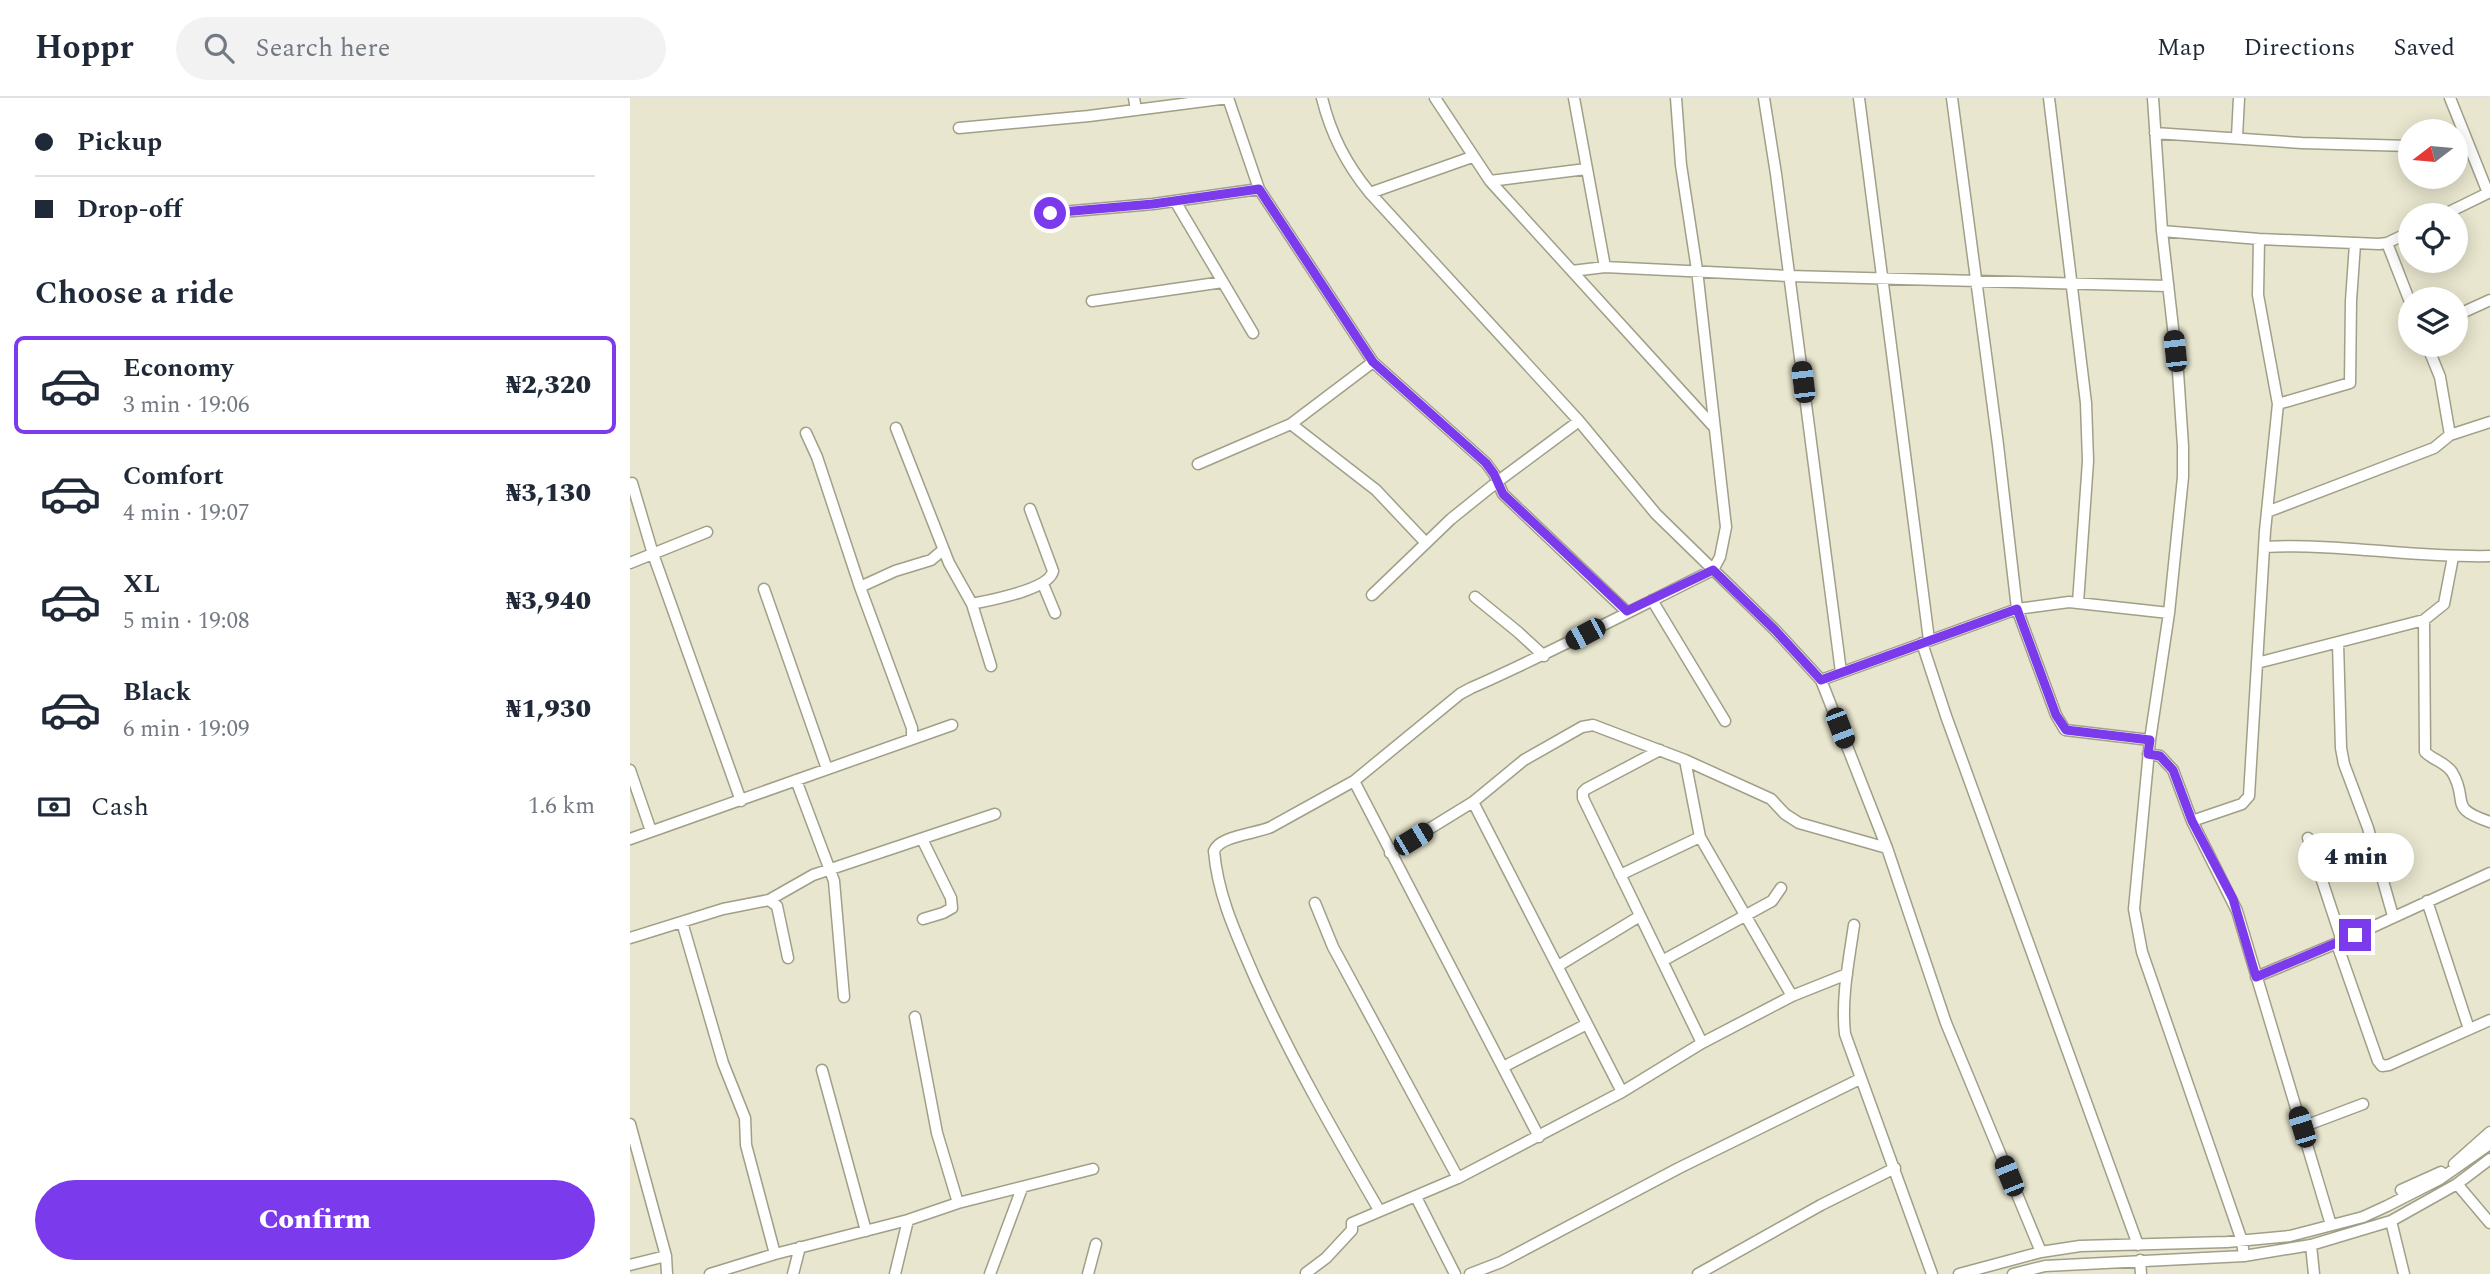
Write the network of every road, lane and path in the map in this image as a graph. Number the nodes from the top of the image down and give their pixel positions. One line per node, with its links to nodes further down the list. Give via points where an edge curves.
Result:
1 (1134, 98): 14 (street)
2 (1228, 98): 14 (street); 24 (street)
3 (1322, 98): 26 (street, via 1342,154)
4 (1435, 98): 21 (street)
5 (1574, 98): 22 (street)
6 (1676, 98): 36 (street)
7 (1764, 98): 38 (street)
8 (1859, 98): 39 (street)
9 (1952, 98): 40 (street)
10 (2049, 98): 42 (street)
11 (2153, 98): 17 (street)
12 (2239, 98): 18 (street)
13 (2450, 98): 15 (street)
14 (1136, 110): 16 (street)
15 (2455, 119)
16 (958, 128)
17 (2155, 132): 18 (street); 30 (street)
18 (2237, 138): 19 (street)
19 (2398, 146)
20 (2468, 151): 25 (street)
21 (1472, 157): 23 (street); 26 (street)
22 (1586, 169): 23 (street); 35 (street)
23 (1490, 181): 37 (street)
24 (1259, 189): 27 (street); 50 (street)
25 (2489, 192): 28 (street)
26 (1370, 193): 52 (street)
27 (1175, 201): 29 (street); 41 (street)
28 (2467, 203)
29 (1050, 213)
30 (2162, 231): 32 (street); 43 (street)
31 (2398, 238): 33 (street)
32 (2259, 239): 34 (street); 51 (street, via 2258,295)
33 (2387, 243): 34 (street); 44 (street)
34 (2355, 244): 51 (street, via 2350,383)
35 (1605, 267): 36 (street); 37 (street)
36 (1697, 270): 38 (street); 56 (street)
37 (1572, 271): 56 (street)
38 (1789, 276): 39 (street); 93 (street)
39 (1882, 278): 40 (street); 88 (street)
40 (1977, 281): 42 (street); 83 (street)
41 (1223, 282): 46 (street); 48 (street)
42 (2071, 283): 43 (street); 81 (street, via 2086,402 2088,461)
43 (2168, 286): 86 (street, via 2183,446)
44 (2404, 287)
45 (2490, 300): 47 (street)
46 (1092, 301)
47 (2468, 310)
48 (1253, 332)
49 (2432, 357): 58 (street)
50 (1373, 362): 54 (street); 60 (street, via 1486,463)
51 (2278, 404): 63 (street)
52 (1579, 421): 60 (street); 74 (street, via 1656,514)
53 (2490, 422): 58 (street)
54 (1291, 424): 59 (street); 65 (street, via 1376,490)
55 (896, 428): 67 (street)
56 (1714, 428): 74 (street, via 1726,527)
57 (806, 433): 76 (street)
58 (2450, 435): 63 (street, via 2434,448)
59 (1198, 464)
60 (1497, 482): 65 (street); 84 (street, via 1503,494)
61 (632, 483): 68 (street)
62 (1030, 509): 75 (street, via 1053,572)
63 (2267, 512): 66 (street)
64 (707, 532): 68 (street)
65 (1426, 543): 78 (street)
66 (2265, 547): 70 (street, via 2304,545); 91 (street)
67 (943, 550): 71 (street); 73 (street)
68 (653, 554): 72 (street); 106 (street)
69 (2490, 556): 70 (street)
70 (2453, 557): 87 (street, via 2444,604)
71 (931, 559): 73 (street); 76 (street)
72 (630, 563)
73 (949, 563): 82 (street)
74 (1713, 570): 80 (street); 94 (street)
75 (1043, 584): 82 (street); 85 (street)
76 (860, 587): 97 (street, via 912,727)
77 (764, 589): 102 (street)
78 (1371, 595)
79 (1475, 597): 90 (street)
80 (1652, 600): 84 (street); 95 (street)
81 (2078, 603): 83 (street); 86 (street)
82 (972, 604): 92 (street)
83 (2017, 609): 88 (street); 98 (street, via 2056,715 2066,730)
84 (1627, 611): 90 (street)
85 (1055, 613)
86 (2169, 613): 98 (street)
87 (2424, 620): 89 (street); 110 (street, via 2425,752 2451,771 2463,809)
88 (1926, 642): 93 (street); 172 (street, via 1946,716)
89 (2337, 643): 91 (street); 127 (street, via 2342,756)
90 (1544, 656): 105 (street, via 1460,694)
91 (2257, 663): 109 (street, via 2249,796 2242,804)
92 (991, 666)
93 (1841, 672): 94 (street)
94 (1821, 680): 116 (street)
95 (1726, 721)
96 (952, 724): 97 (street)
97 (912, 739): 102 (street)
98 (2150, 740): 100 (street)
99 (1660, 750): 101 (street); 107 (street, via 1588,725 1524,760); 120 (street, via 1583,792)
100 (2148, 754): 109 (street, via 2160,756 2173,770); 170 (street, via 2136,931)
101 (1685, 760): 112 (street); 116 (street, via 1771,799 1799,824)
102 (827, 769): 104 (street)
103 (630, 770): 111 (street)
104 (796, 780): 106 (street); 118 (street)
105 (1354, 781): 117 (street); 164 (street, via 1264,830 1222,841 1214,851 1227,915 1273,1018)
106 (741, 801): 111 (street)
107 (1473, 802): 117 (street); 135 (street)
108 (995, 814): 115 (street)
109 (2192, 821): 137 (street, via 2233,899)
110 (2490, 822)
111 (651, 831): 114 (street)
112 (1700, 837): 120 (street); 125 (street)
113 (2308, 838): 132 (street)
114 (630, 839)
115 (922, 839): 118 (street); 128 (street, via 952,908)
116 (1887, 848): 175 (street, via 1946,1023)
117 (1390, 853): 145 (street)
118 (830, 870): 122 (street); 139 (street)
119 (2490, 873): 123 (street)
120 (1620, 875): 126 (street)
121 (1781, 888): 125 (street, via 1772,901)
122 (769, 900): 129 (street); 133 (street, via 777,906)
123 (2427, 901): 127 (street); 143 (street)
124 (1315, 903): 158 (street, via 1333,947)
125 (1746, 915): 134 (street); 138 (street)
126 (1640, 916): 134 (street); 135 (street)
127 (2393, 916): 132 (street)
128 (923, 919)
129 (682, 922): 131 (street); 176 (street, via 723,1063 745,1118 746,1145)
130 (1854, 925): 136 (street)
131 (630, 938)
132 (2340, 942): 137 (street); 143 (street, via 2382,1066)
133 (788, 958)
134 (1662, 961): 144 (street)
135 (1559, 966): 142 (street)
136 (1847, 974): 138 (street); 147 (street, via 1843,1021)
137 (2256, 977): 151 (street)
138 (1792, 996): 144 (street)
139 (844, 997)
140 (915, 1017): 163 (street, via 937,1133)
141 (2490, 1020): 143 (street)
142 (1587, 1024): 145 (street); 148 (street)
143 (2469, 1029)
144 (1702, 1043): 148 (street)
145 (1503, 1067): 153 (street)
146 (822, 1070): 169 (street)
147 (1860, 1079): 156 (street); 190 (street)
148 (1622, 1092): 153 (street)
149 (2362, 1104): 151 (street)
150 (630, 1124): 177 (street)
151 (2302, 1127): 168 (street)
152 (2490, 1132): 161 (street, via 2445,1170)
153 (1539, 1137): 158 (street)
154 (2490, 1144): 168 (street, via 2425,1188 2363,1217)
155 (2490, 1159): 159 (street)
156 (1895, 1168): 191 (street); 192 (street)
157 (1093, 1169): 160 (street)
158 (1458, 1178): 162 (street)
159 (2457, 1184): 166 (street); 167 (street)
160 (1022, 1188): 163 (street); 187 (street)
161 (2401, 1190)
162 (1416, 1197): 164 (street); 189 (street)
163 (958, 1203): 165 (street)
164 (1379, 1210): 182 (street, via 1352,1223 1352,1230)
165 (908, 1220): 169 (street); 186 (street)
166 (2391, 1221): 173 (street); 197 (street)
167 (2490, 1223)
168 (2331, 1226): 170 (street)
169 (866, 1231): 174 (street)
170 (2242, 1241): 172 (street); 178 (street)
171 (1096, 1244): 188 (street)
172 (2138, 1245): 175 (street)
173 (2311, 1245): 178 (street); 196 (street)
174 (800, 1247): 176 (street); 185 (street)
175 (2041, 1252): 193 (street)
176 (775, 1254): 184 (street)
177 (666, 1256): 180 (street); 183 (street)
178 (2244, 1256): 179 (street)
179 (2140, 1260): 181 (street); 195 (street)
180 (630, 1265)
181 (2045, 1270): 194 (street)
182 (1306, 1273)
183 (667, 1274)
184 (710, 1274)
185 (793, 1274)
186 (895, 1274)
187 (989, 1274)
188 (1088, 1274)
189 (1455, 1274)
190 (1470, 1274)
191 (1698, 1274)
192 (1932, 1274)
193 (1959, 1274)
194 (2013, 1274)
195 (2141, 1274)
196 (2314, 1274)
197 (2404, 1274)

